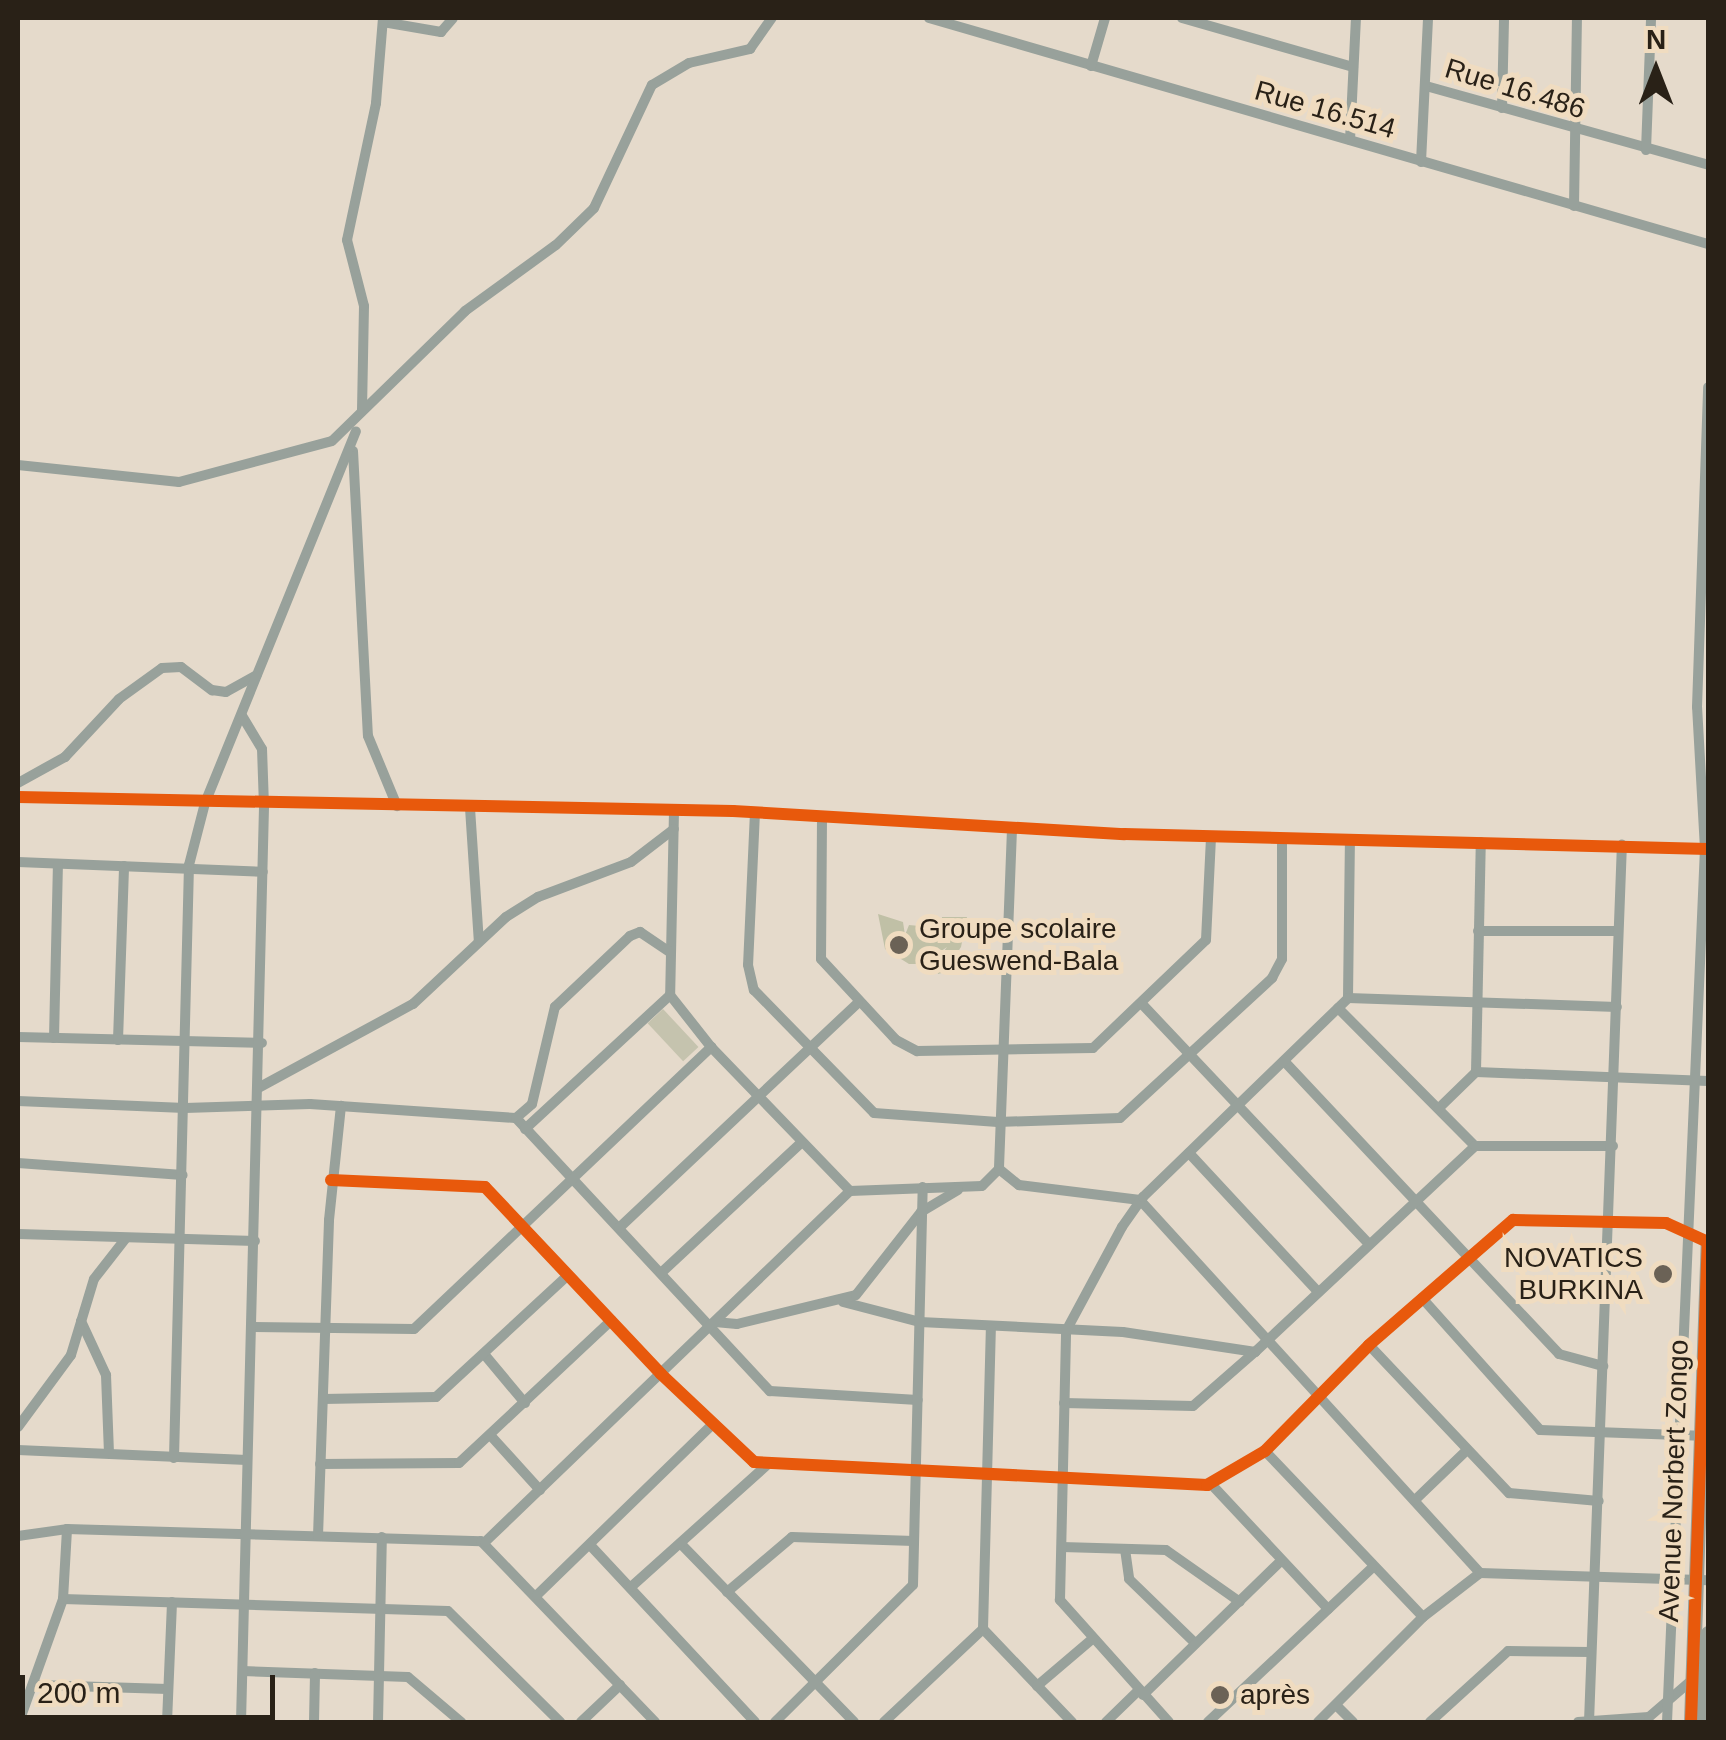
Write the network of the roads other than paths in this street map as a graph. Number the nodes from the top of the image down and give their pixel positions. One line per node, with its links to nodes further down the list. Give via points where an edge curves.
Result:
1 (453, 18): 11 (street, via 446,32)
2 (772, 18): 24 (street, via 747,51 689,63 652,85 594,208 465,311)
3 (929, 18): 12 (street, Rue 16.514)
4 (1105, 18): 12 (street)
5 (1182, 18): 13 (street)
6 (1356, 18): 13 (street)
7 (1428, 18): 14 (street)
8 (1504, 18): 15 (street)
9 (1577, 18): 16 (street)
10 (1652, 18): 18 (street)
11 (383, 20): 24 (street, via 376,103 347,240 364,306)
12 (1091, 66): 17 (street, Rue 16.514)
13 (1354, 67): 17 (street)
14 (1426, 86): 15 (street, Rue 16.486); 19 (street)
15 (1502, 108): 16 (street, Rue 16.486)
16 (1576, 131): 18 (street, Rue 16.486); 21 (street)
17 (1350, 140): 19 (street, Rue 16.514)
18 (1646, 150): 20 (street, Rue 16.486)
19 (1421, 162): 21 (street, Rue 16.514)
20 (1708, 165)
21 (1574, 206): 22 (street, Rue 16.514)
22 (1708, 244)
23 (1708, 387): 45 (street, via 1697,707)
24 (362, 412): 25 (street); 26 (street, via 322,446 179,482)
25 (356, 432): 27 (street); 33 (street, via 368,736)
26 (18, 465)
27 (259, 674): 28 (street); 29 (street, via 226,692 180,667 162,668 118,699 65,757)
28 (242, 716): 31 (street); 32 (street, via 262,749)
29 (18, 783)
30 (18, 797): 31 (street)
31 (205, 803): 32 (street); 48 (street)
32 (264, 806): 33 (street); 50 (street)
33 (397, 806): 34 (street)
34 (470, 808): 35 (street); 54 (street)
35 (674, 811): 36 (street); 38 (street)
36 (755, 812): 37 (street); 69 (street, via 749,982)
37 (822, 818): 39 (street); 59 (street, via 820,954)
38 (674, 829): 54 (street, via 631,862 538,897); 55 (street)
39 (1012, 829): 40 (street); 70 (street)
40 (1211, 836): 41 (street); 60 (street, via 1208,936)
41 (1282, 839): 42 (street); 71 (street, via 1282,960 1272,978)
42 (1350, 840): 43 (street); 57 (street)
43 (1481, 842): 44 (street); 52 (street)
44 (1622, 845): 45 (street); 53 (street)
45 (1707, 849): 51 (street)
46 (18, 862): 47 (street)
47 (58, 864): 49 (street); 64 (street)
48 (189, 865): 49 (street); 50 (street); 66 (street)
49 (124, 866): 65 (street)
50 (262, 872): 67 (street)
51 (1706, 895): 75 (street)
52 (1478, 931): 53 (street); 58 (street)
53 (1618, 932): 61 (street)
54 (479, 942): 77 (street, via 412,1006)
55 (670, 952): 56 (street); 85 (street, via 640,932 630,936 555,1007 532,1104)
56 (670, 995): 68 (street); 87 (street)
57 (1348, 998): 58 (street); 62 (street)
58 (1477, 1000): 61 (street); 73 (street)
59 (858, 1002): 69 (street); 70 (street, via 910,1049)
60 (1142, 1004): 70 (street, via 1086,1051); 71 (street)
61 (1617, 1007): 74 (street)
62 (1338, 1008): 72 (street); 84 (street)
63 (18, 1037): 64 (street)
64 (54, 1038): 65 (street)
65 (118, 1040): 66 (street)
66 (188, 1043): 67 (street); 83 (street)
67 (262, 1043): 77 (street)
68 (711, 1046): 78 (street); 96 (street)
69 (808, 1050): 78 (street); 86 (street, via 874,1113)
70 (1000, 1052): 86 (street)
71 (1189, 1053): 82 (street); 86 (street, via 1114,1120)
72 (1284, 1061): 82 (street); 101 (street)
73 (1476, 1072): 74 (street); 84 (street)
74 (1615, 1076): 75 (street); 90 (street)
75 (1695, 1080): 76 (street); 107 (street)
76 (1708, 1081)
77 (260, 1087): 80 (street)
78 (758, 1097): 88 (street); 105 (street)
79 (18, 1101): 83 (street)
80 (260, 1106): 81 (street); 83 (street); 110 (street)
81 (341, 1106): 85 (street); 95 (street)
82 (1238, 1106): 91 (street); 112 (street)
83 (186, 1108): 94 (street)
84 (1440, 1108): 89 (street)
85 (516, 1118): 87 (street)
86 (998, 1122): 93 (street)
87 (525, 1129): 96 (street)
88 (800, 1143): 99 (street); 114 (street)
89 (1475, 1146): 90 (street); 101 (street)
90 (1613, 1146): 103 (street)
91 (1189, 1153): 100 (street); 116 (street)
92 (18, 1163): 94 (street)
93 (999, 1169): 98 (street, via 982,1186); 100 (street, via 1019,1184)
94 (183, 1175): 109 (street)
95 (331, 1180): 104 (street, via 480,1185); 125 (street)
96 (572, 1180): 104 (street); 105 (street)
97 (922, 1187): 98 (street); 99 (street); 102 (street)
98 (963, 1187): 102 (street)
99 (850, 1191): 122 (street)
100 (1140, 1200): 126 (street); 127 (street)
101 (1415, 1202): 112 (street); 113 (street)
102 (921, 1212): 118 (street, via 870,1282); 121 (street)
103 (1610, 1222): 107 (street, via 1666,1223); 113 (street, via 1517,1219); 131 (street)
104 (523, 1226): 115 (street); 125 (street, via 414,1330)
105 (619, 1228): 114 (street)
106 (18, 1234): 108 (street)
107 (1689, 1237): 111 (street); 142 (street)
108 (126, 1238): 109 (street); 120 (street, via 97,1272)
109 (181, 1240): 110 (street); 148 (street)
110 (256, 1241): 123 (street)
111 (1708, 1242): 143 (main road, Avenue Norbert Zongo)
112 (1369, 1244): 116 (street)
113 (1465, 1260): 117 (street); 131 (street, via 1564,1358)
114 (661, 1274): 122 (street)
115 (568, 1275): 119 (street); 130 (street)
116 (1318, 1292): 127 (street)
117 (1422, 1298): 128 (street); 140 (street, via 1537,1428)
118 (843, 1302): 121 (street); 122 (street)
119 (612, 1320): 132 (street); 136 (street)
120 (81, 1321): 139 (street, via 64,1365); 147 (street, via 106,1375)
121 (920, 1322): 124 (street); 135 (street)
122 (713, 1325): 132 (street); 135 (street, via 774,1394)
123 (254, 1328): 125 (street); 149 (street)
124 (991, 1329): 126 (street); 153 (street)
125 (325, 1330): 134 (street)
126 (1066, 1331): 129 (street, via 1124,1332); 137 (street)
127 (1265, 1342): 129 (street); 133 (street)
128 (1369, 1345): 133 (street); 145 (street)
129 (1255, 1352): 137 (street, via 1194,1406)
130 (484, 1354): 134 (street, via 436,1397); 136 (street)
131 (1604, 1366): 140 (street)
132 (660, 1374): 138 (street); 156 (street)
133 (1316, 1398): 146 (street); 157 (street)
134 (322, 1399): 150 (street)
135 (918, 1400): 152 (street)
136 (525, 1402): 141 (street)
137 (1064, 1402): 154 (street)
138 (712, 1426): 151 (street, via 745,1458); 167 (street)
139 (18, 1427)
140 (1602, 1432): 142 (street); 158 (street)
141 (490, 1436): 150 (street, via 456,1464); 156 (street)
142 (1680, 1436): 143 (street); 174 (street)
143 (1700, 1436): 175 (main road, Avenue Norbert Zongo)
144 (18, 1450): 147 (street)
145 (1467, 1450): 157 (street); 158 (street, via 1512,1496)
146 (1264, 1451): 155 (street); 171 (street)
147 (109, 1453): 148 (street)
148 (174, 1458): 149 (street)
149 (247, 1460): 160 (street)
150 (320, 1464): 162 (street)
151 (767, 1464): 152 (street); 166 (street)
152 (916, 1469): 153 (street); 164 (street)
153 (987, 1471): 154 (street); 186 (street)
154 (1062, 1474): 155 (street); 168 (street)
155 (1212, 1484): 170 (street)
156 (540, 1490): 165 (street)
157 (1415, 1500): 172 (street)
158 (1599, 1501): 173 (street)
159 (67, 1528): 160 (street); 161 (street); 179 (street)
160 (246, 1534): 162 (street); 182 (street)
161 (18, 1536)
162 (318, 1536): 163 (street)
163 (382, 1538): 165 (street); 183 (street)
164 (914, 1541): 177 (street, via 792,1536); 195 (street, via 910,1593)
165 (484, 1542): 178 (street)
166 (681, 1544): 176 (street); 177 (street)
167 (590, 1545): 176 (street); 178 (street)
168 (1062, 1548): 169 (street); 188 (street, via 1060,1604)
169 (1125, 1549): 181 (street, via 1170,1552); 189 (street, via 1129,1578)
170 (1280, 1562): 181 (street); 184 (street)
171 (1372, 1568): 184 (street); 185 (street)
172 (1480, 1573): 173 (street); 185 (street)
173 (1595, 1578): 174 (street); 190 (street)
174 (1674, 1578): 175 (street); 202 (street)
175 (1702, 1580): 194 (main road, Avenue Norbert Zongo)
176 (631, 1587): 212 (street)
177 (727, 1592): 195 (street)
178 (537, 1595): 197 (street)
179 (64, 1599): 180 (street); 196 (street)
180 (172, 1602): 182 (street); 199 (street)
181 (1240, 1602): 189 (street)
182 (245, 1604): 183 (street); 191 (street)
183 (380, 1607): 193 (street); 209 (street, via 457,1615)
184 (1328, 1609): 219 (street)
185 (1423, 1618): 201 (street)
186 (982, 1630): 198 (street); 215 (street)
187 (1708, 1634): 227 (main road, Avenue Norbert Zongo)
188 (1091, 1640): 198 (street); 200 (street)
189 (1196, 1644): 200 (street)
190 (1591, 1652): 222 (street, via 1508,1651); 224 (street)
191 (243, 1671): 192 (street); 205 (street)
192 (316, 1673): 193 (street); 206 (street)
193 (380, 1675): 207 (street); 208 (street, via 417,1680)
194 (1693, 1680): 202 (street); 226 (main road, Avenue Norbert Zongo)
195 (816, 1684): 213 (street); 214 (street)
196 (37, 1685): 199 (street); 203 (street)
197 (620, 1685): 210 (street); 211 (street)
198 (1037, 1686): 216 (street)
199 (168, 1689): 204 (street)
200 (1140, 1693): 217 (street); 218 (street)
201 (1336, 1705): 220 (street); 221 (street)
202 (1668, 1706): 224 (street, via 1634,1720); 225 (street)
203 (18, 1722)
204 (167, 1722)
205 (241, 1722)
206 (314, 1722)
207 (378, 1722)
208 (461, 1722)
209 (560, 1722)
210 (581, 1722)
211 (654, 1722)
212 (756, 1722)
213 (775, 1722)
214 (854, 1722)
215 (884, 1722)
216 (1072, 1722)
217 (1106, 1722)
218 (1168, 1722)
219 (1208, 1722)
220 (1318, 1722)
221 (1353, 1722)
222 (1430, 1722)
223 (1578, 1722): 224 (street)
224 (1589, 1722)
225 (1667, 1722)
226 (1692, 1722)
227 (1705, 1722)

